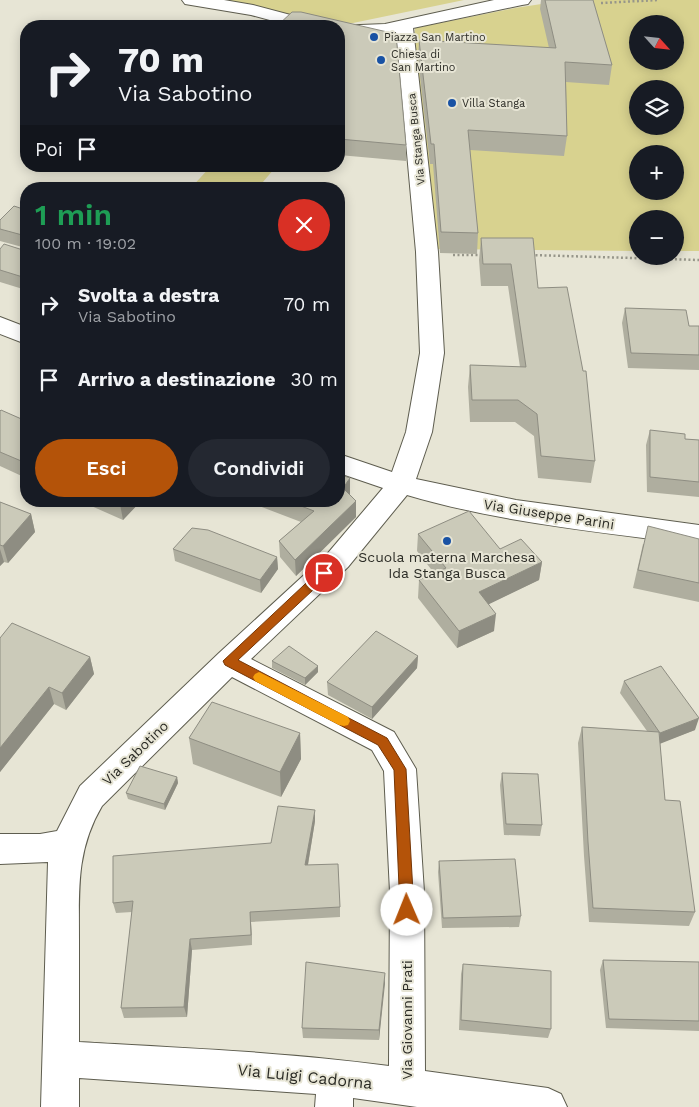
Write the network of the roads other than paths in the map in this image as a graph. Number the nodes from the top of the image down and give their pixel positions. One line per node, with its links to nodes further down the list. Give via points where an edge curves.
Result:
1 (191, 0): 3 (street, via 253,10)
2 (522, 0): 4 (street)
3 (289, 20)
4 (404, 25): 5 (street, via 385,30); 9 (street, Via Stanga Busca, via 428,253 432,353 419,432)
5 (345, 31)
6 (0, 325): 7 (street)
7 (20, 333)
8 (345, 465): 9 (street, Via Giuseppe Parini)
9 (401, 484): 10 (street, Via Giuseppe Parini, via 480,504); 11 (street, Via Sabotino, via 338,560)
10 (699, 536)
11 (229, 661): 12 (street, Via Sabotino, via 91,796 77,818); 15 (street, Via Giovanni Prati, via 383,741 400,769 407,892)
12 (68, 842): 13 (street, via 40,849); 14 (street, Via Sabotino, via 63,870)
13 (0, 849)
14 (61, 1059): 16 (street, Via Luigi Cadorna, via 240,1069); 17 (street, Via Sabotino)
15 (407, 1087): 16 (street, Via Luigi Cadorna); 18 (street, Via Luigi Cadorna)
16 (334, 1092)
17 (60, 1107)
18 (548, 1107)

